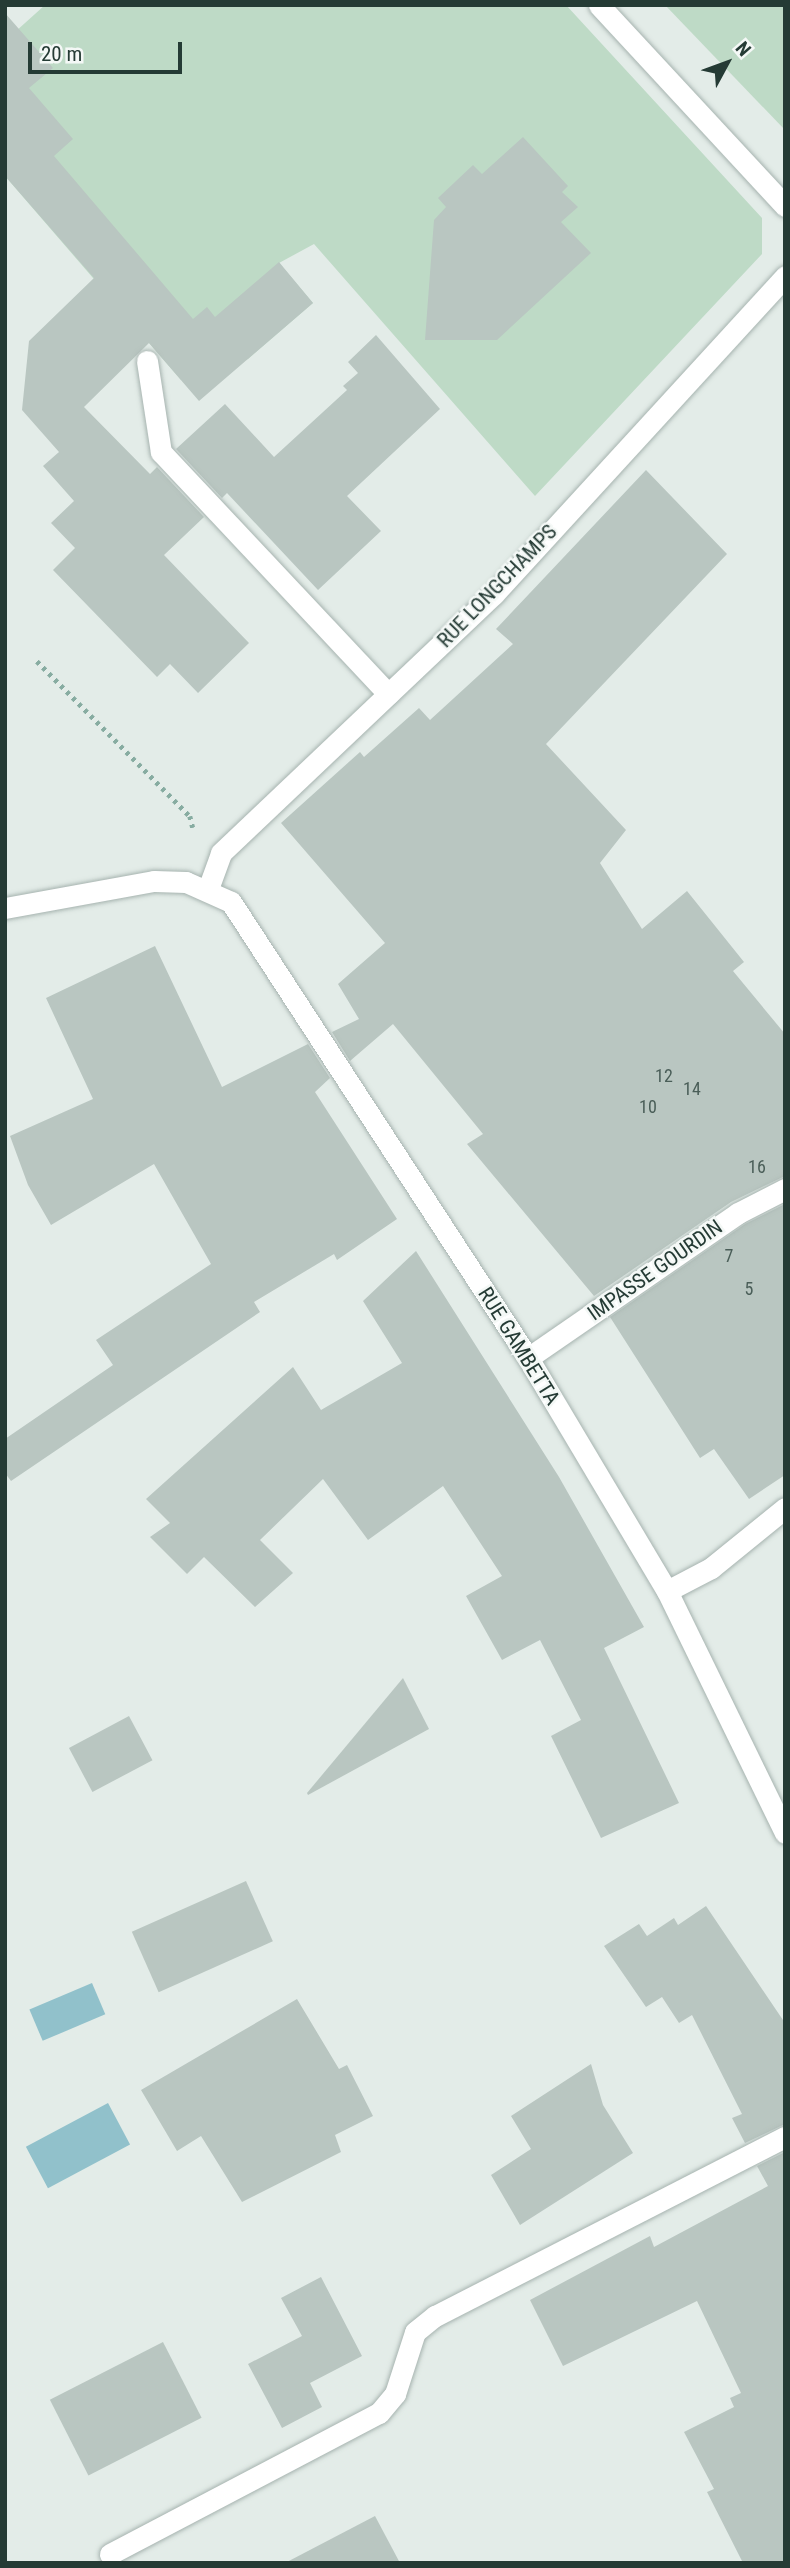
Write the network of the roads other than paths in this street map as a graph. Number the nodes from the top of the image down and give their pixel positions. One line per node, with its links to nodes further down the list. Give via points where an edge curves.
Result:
1 (599, 5): 2 (street)
2 (785, 206)
3 (785, 276): 5 (street, RUE LONGCHAMPS, via 494,594)
4 (147, 361): 5 (street, via 160,452)
5 (388, 694): 6 (street, RUE LONGCHAMPS, via 221,853)
6 (208, 889): 7 (street, via 186,882 154,881); 9 (street, RUE GAMBETTA, via 231,902 266,951)
7 (5, 908)
8 (785, 1189): 9 (street, IMPASSE GOURDIN, via 738,1213)
9 (528, 1358): 11 (street, RUE GAMBETTA)
10 (785, 1508): 11 (street, via 711,1568)
11 (667, 1591): 12 (street, RUE GAMBETTA)
12 (783, 1826)
13 (785, 2137): 14 (street, via 435,2316 415,2332 395,2394 379,2413)
14 (110, 2554)

